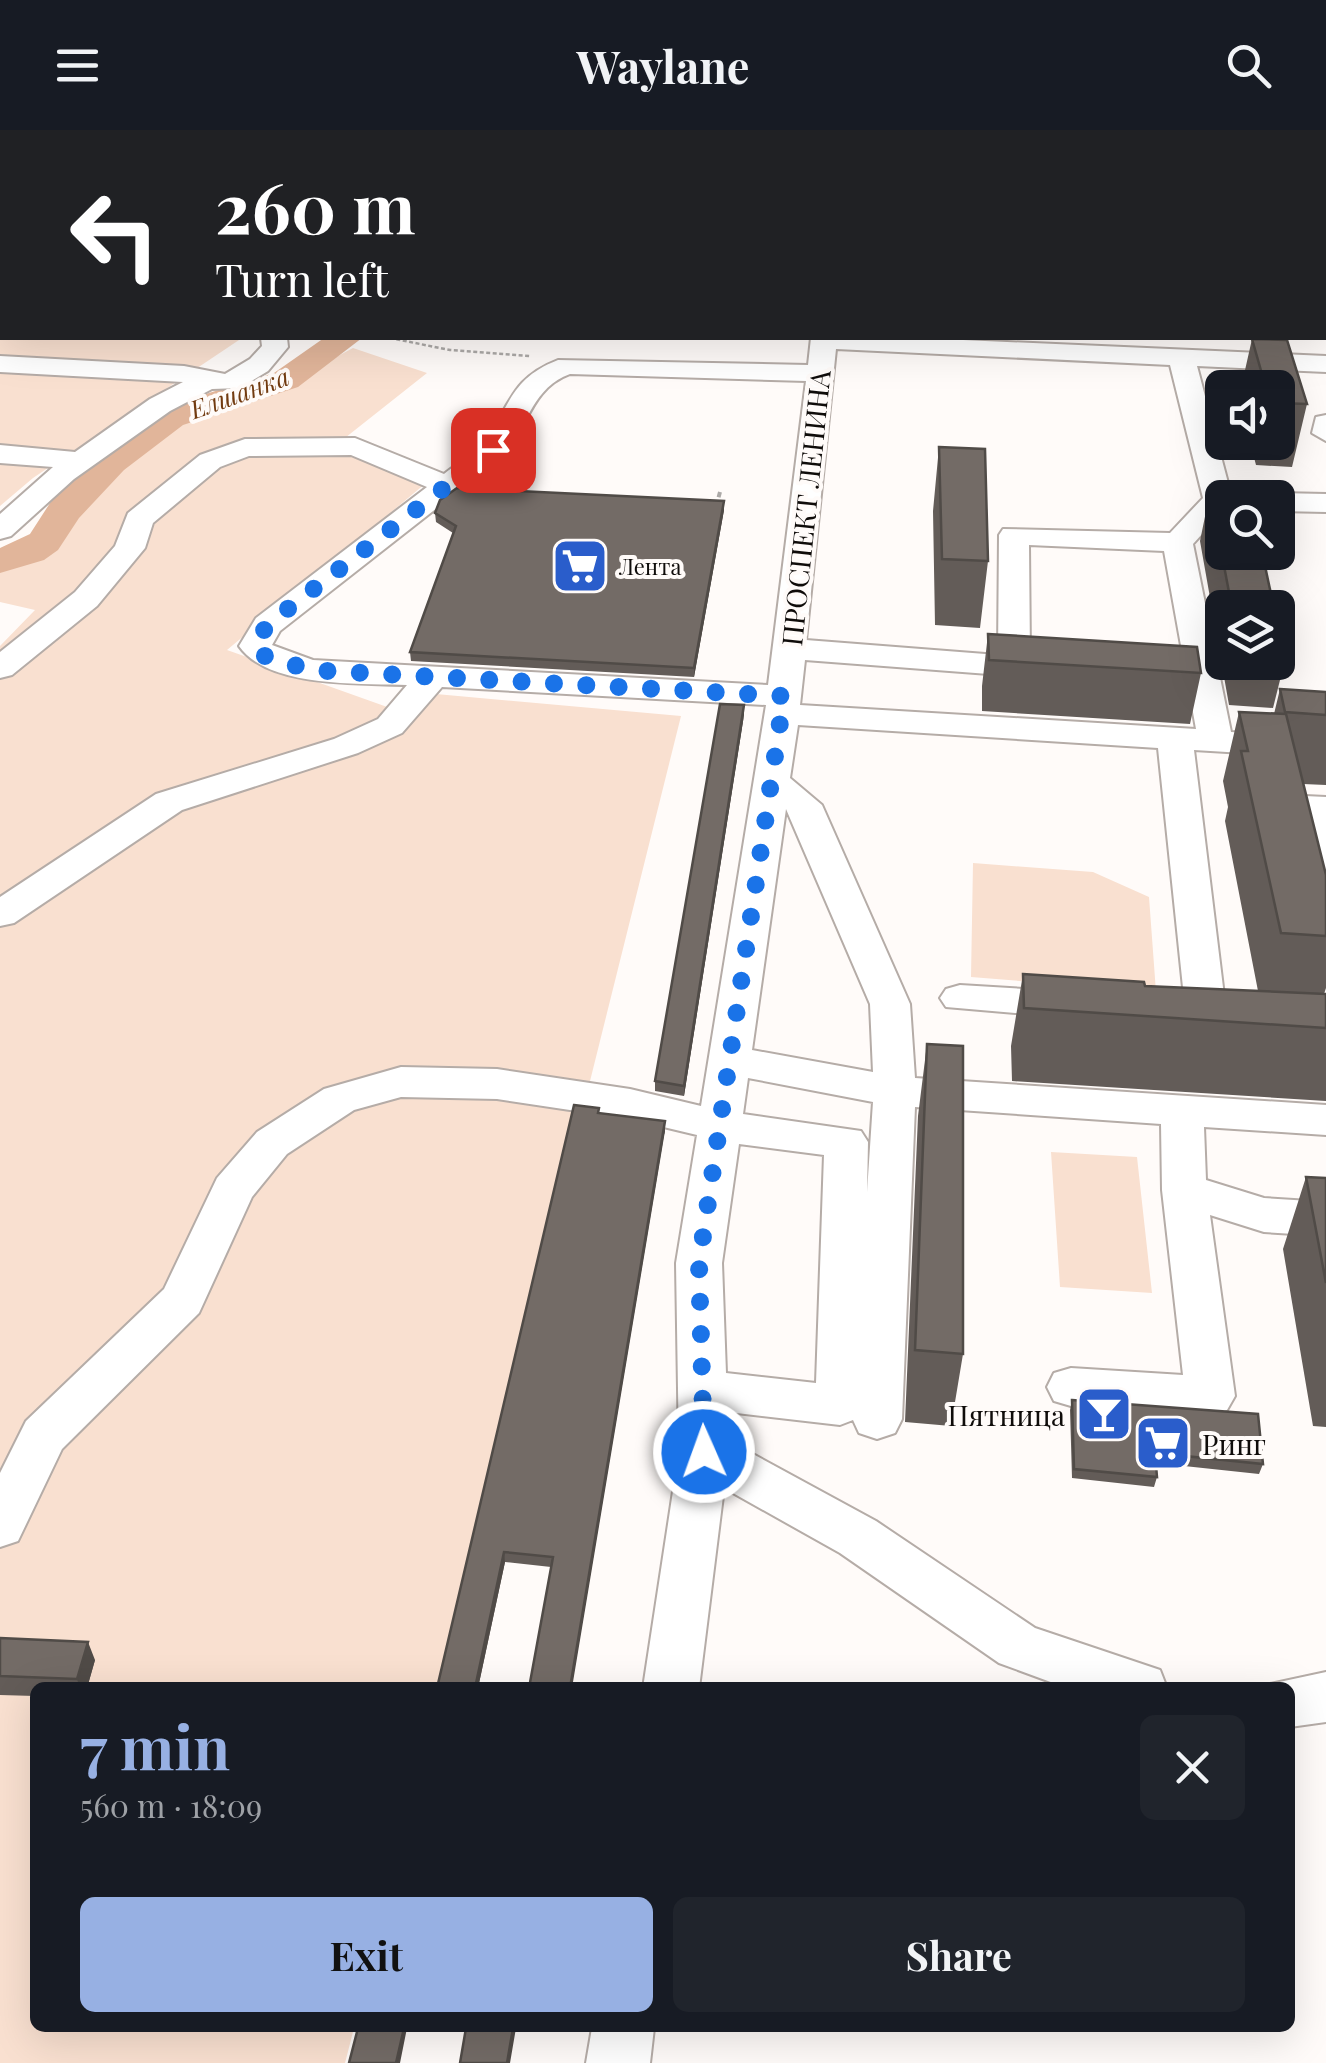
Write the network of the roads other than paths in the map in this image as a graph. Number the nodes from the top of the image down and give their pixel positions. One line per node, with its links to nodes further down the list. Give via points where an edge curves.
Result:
1 (274, 340): 6 (street, via 259,365 230,382)
2 (822, 351): 3 (street); 13 (street, via 567,366 526,392 493,450); 19 (street, ПРОСПЕКТ ЛЕНИНА)
3 (1182, 358): 5 (street); 12 (street)
4 (0, 364): 6 (street, via 184,374)
5 (1326, 364)
6 (207, 381): 10 (street)
7 (1326, 423): 8 (street)
8 (1326, 433)
9 (0, 454): 10 (street)
10 (81, 461): 17 (street)
11 (496, 480): 13 (street)
12 (1215, 480)
13 (446, 485): 21 (street, via 355,446 244,448 210,461 139,519 130,548 86,599); 25 (street, via 267,625 255,646 265,656 310,670)
14 (1295, 502): 15 (street)
15 (1326, 503)
16 (1205, 515): 18 (street)
17 (0, 530)
18 (1178, 543): 20 (street, via 1014,535); 24 (street)
19 (789, 649): 20 (street); 26 (street, ПРОСПЕКТ ЛЕНИНА)
20 (1014, 666): 22 (street)
21 (0, 668)
22 (1071, 669)
23 (1165, 674): 24 (street)
24 (1203, 676): 28 (street)
25 (432, 678): 26 (street); 33 (street, via 390,726 168,802)
26 (783, 705): 27 (street); 30 (street, ПРОСПЕКТ ЛЕНИНА)
27 (1175, 740): 28 (street); 34 (street, via 1206,1012)
28 (1216, 742): 29 (street)
29 (1326, 748)
30 (772, 782): 35 (street, ПРОСПЕКТ ЛЕНИНА); 36 (street, via 804,804 890,1004)
31 (1326, 808): 32 (street, via 1305,807)
32 (1326, 912)
33 (0, 914)
34 (960, 998)
35 (729, 1060): 36 (street); 39 (street, ПРОСПЕКТ ЛЕНИНА)
36 (895, 1091): 37 (street); 44 (street)
37 (1182, 1112): 38 (street); 40 (street)
38 (1326, 1120)
39 (720, 1126): 43 (street, ПРОСПЕКТ ЛЕНИНА, via 699,1263); 43 (street, via 846,1142 840,1406); 46 (street, via 630,1104 496,1084 401,1082 339,1099 272,1143 232,1189 182,1300 44,1434)
40 (1184, 1190): 41 (street, via 1264,1215); 42 (street, via 1210,1396)
41 (1326, 1219)
42 (1071, 1388)
43 (702, 1390): 45 (street, ПРОСПЕКТ ЛЕНИНА)
44 (878, 1419)
45 (704, 1452): 47 (street, ПРОСПЕКТ ЛЕНИНА); 48 (street, via 858,1537 1018,1646)
46 (0, 1525)
47 (672, 1682)
48 (1123, 1682)
49 (1326, 1697): 50 (street)
50 (1295, 1701)
51 (622, 2032): 52 (street)
52 (618, 2063)

